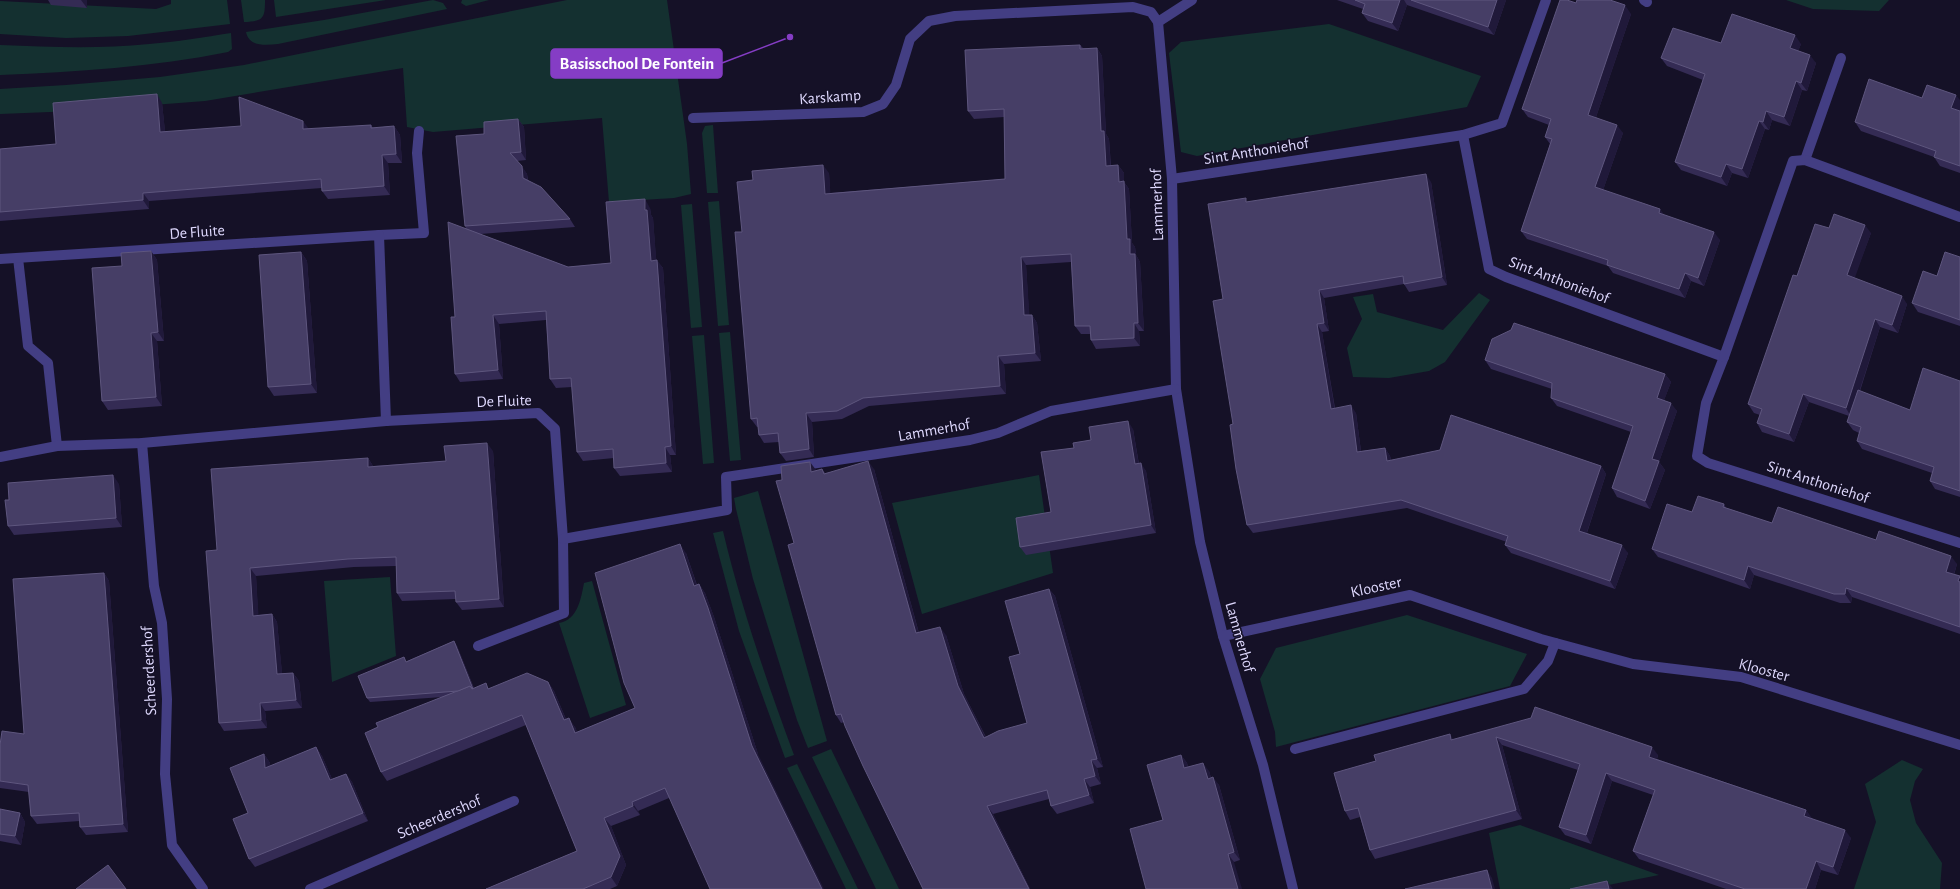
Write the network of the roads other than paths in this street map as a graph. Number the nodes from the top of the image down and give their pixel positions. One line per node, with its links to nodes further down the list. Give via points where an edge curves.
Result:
1 (1192, 0): 3 (street)
2 (1546, 0): 7 (street, Sint Anthoniehof, via 1502,123)
3 (1158, 22): 5 (street, Karskamp, via 1151,12 1133,7 955,16 929,21 910,39 896,85 883,104 863,112); 9 (street, Lammerhof)
4 (1841, 58): 8 (street)
5 (693, 118)
6 (419, 131): 11 (street, De Fluite, via 417,153 424,233)
7 (1463, 135): 9 (street, Sint Anthoniehof); 14 (street, Sint Anthoniehof, via 1490,269)
8 (1805, 160): 10 (street); 14 (street, Sint Anthoniehof, via 1793,161)
9 (1172, 179): 15 (street, Lammerhof)
10 (1960, 217)
11 (379, 235): 12 (street, De Fluite); 16 (street)
12 (18, 258): 13 (street, De Fluite); 18 (street, via 28,346 48,362)
13 (0, 259)
14 (1724, 357): 21 (street, Sint Anthoniehof, via 1706,403 1697,456 1708,463)
15 (1176, 389): 20 (street, Lammerhof, via 1051,411 998,433 970,440 726,477 727,510); 22 (street, Lammerhof, via 1200,542)
16 (386, 421): 17 (street, De Fluite); 20 (street, De Fluite, via 538,413 555,428)
17 (142, 444): 18 (street, De Fluite); 28 (street, Scheerdershof, via 154,586 162,623 167,699 165,774 172,845)
18 (57, 446): 19 (street, De Fluite)
19 (0, 457)
20 (563, 539): 24 (street, De Fluite, via 564,613)
21 (1960, 543)
22 (1223, 636): 23 (street, Klooster, via 1410,595); 30 (street, Lammerhof, via 1264,765)
23 (1555, 643): 25 (street, Klooster, via 1633,664 1741,677); 26 (street, via 1548,661 1524,689)
24 (478, 646)
25 (1960, 745)
26 (1296, 749)
27 (514, 801): 29 (street, Scheerdershof)
28 (203, 889)
29 (310, 889)
30 (1293, 889)

